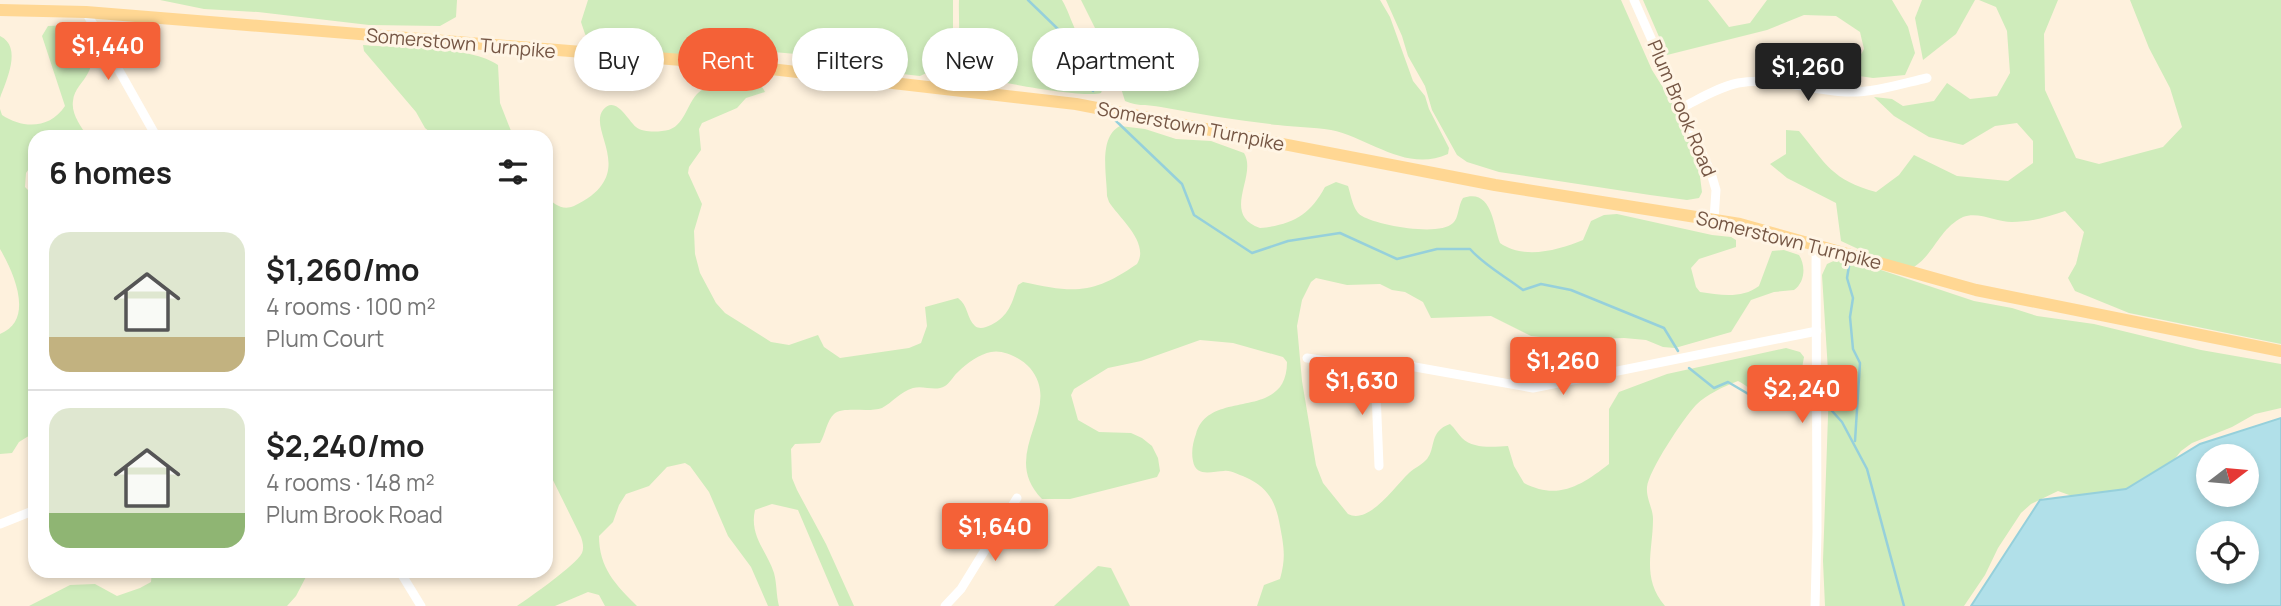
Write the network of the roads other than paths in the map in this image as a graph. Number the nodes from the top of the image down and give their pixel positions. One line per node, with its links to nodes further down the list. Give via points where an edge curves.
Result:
1 (1634, 0): 5 (street, Plum Brook Road)
2 (0, 10): 3 (main road, Somerstown Turnpike)
3 (86, 12): 6 (street); 7 (main road, Somerstown Turnpike, via 719,63 1040,99 1495,185)
4 (1927, 78): 5 (street, via 1849,92 1742,82)
5 (1683, 107): 7 (street, Plum Brook Road, via 1712,173)
6 (153, 130)
7 (1714, 219): 8 (main road, Somerstown Turnpike)
8 (1816, 244): 9 (street); 10 (main road, Somerstown Turnpike, via 1976,290)
9 (1817, 331): 12 (street, via 1533,388 1387,362); 20 (street)
10 (2281, 351)
11 (1307, 358): 12 (street)
12 (1375, 368): 13 (street)
13 (1380, 466)
14 (1017, 498): 19 (street, via 961,589)
15 (28, 513): 16 (street)
16 (0, 524)
17 (404, 578): 18 (street)
18 (421, 606)
19 (945, 606)
20 (1815, 606)

